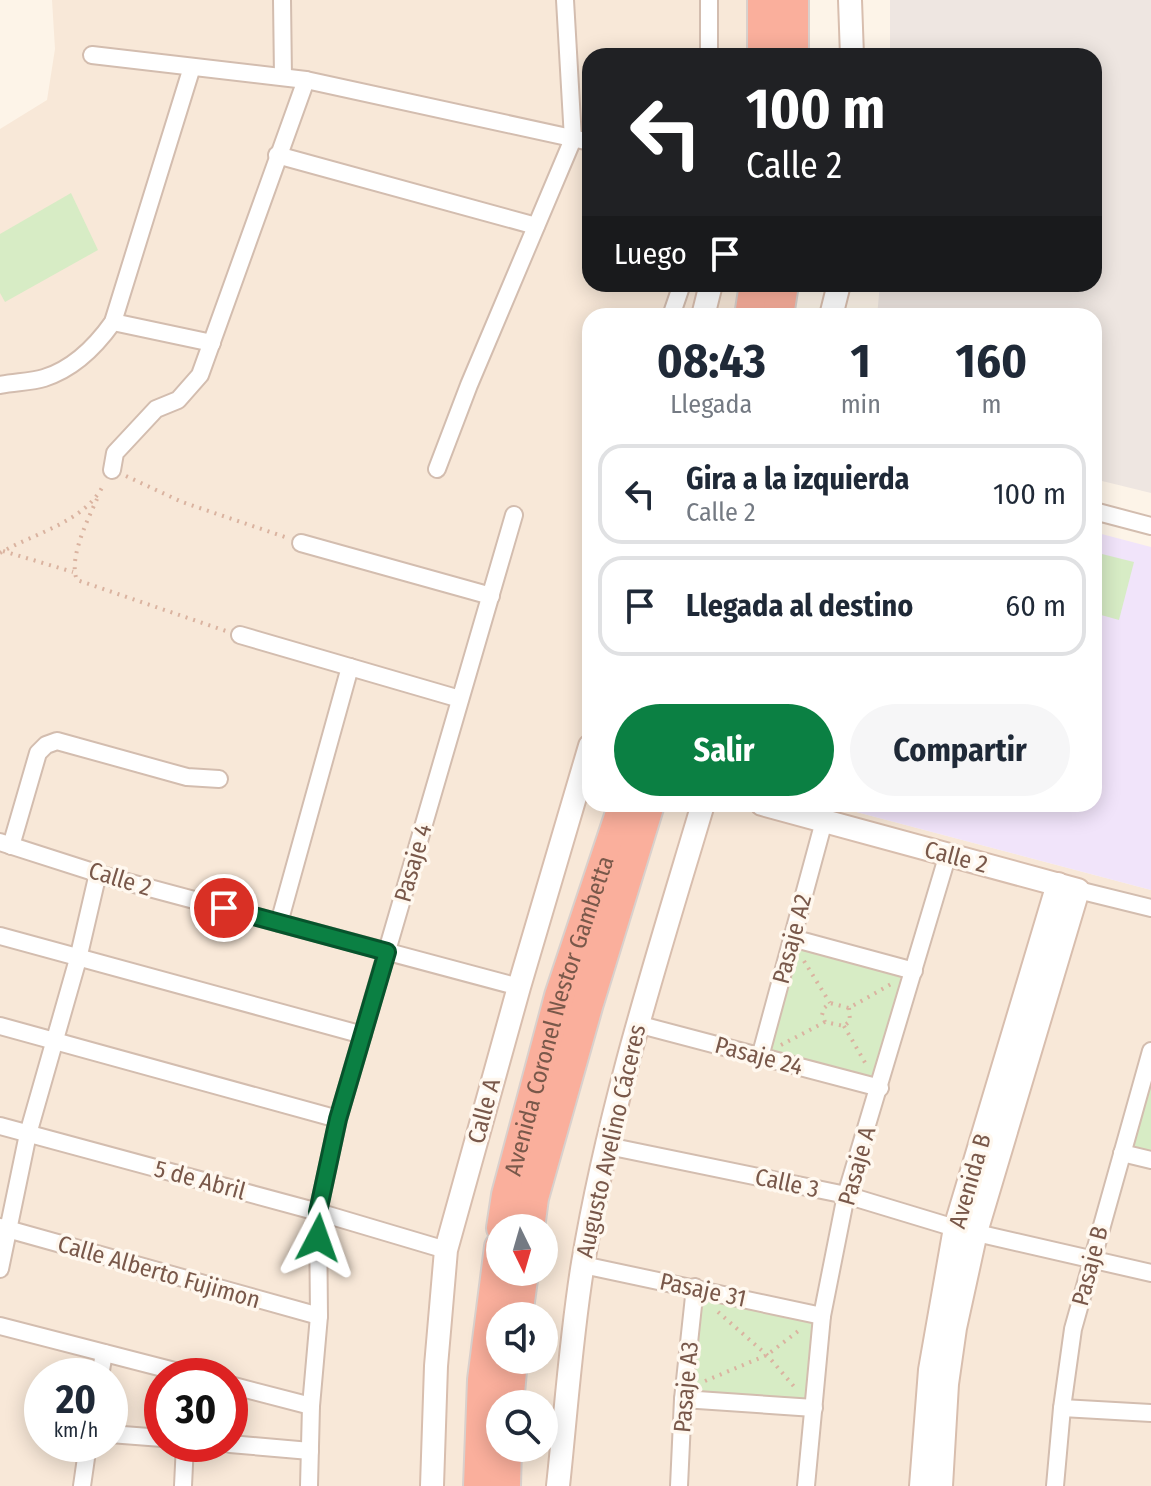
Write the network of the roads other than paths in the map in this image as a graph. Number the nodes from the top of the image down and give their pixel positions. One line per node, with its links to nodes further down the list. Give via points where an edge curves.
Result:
1 (282, 0): 14 (street)
2 (565, 0): 16 (street)
3 (709, 0): 7 (street)
4 (793, 0): 10 (highway)
5 (850, 0): 11 (street)
6 (763, 5): 8 (highway); 9 (highway)
7 (709, 48)
8 (752, 48)
9 (763, 48)
10 (793, 48)
11 (852, 48)
12 (92, 55): 13 (street)
13 (192, 67): 14 (street); 20 (street)
14 (283, 77): 15 (street)
15 (306, 80): 16 (street); 18 (street)
16 (573, 139): 17 (street); 19 (street)
17 (582, 141)
18 (277, 155): 19 (street); 21 (street)
19 (536, 226): 23 (street)
20 (113, 322): 21 (street); 22 (street, via 68,367 43,379)
21 (212, 343): 24 (street, via 200,375 178,400 156,409 115,453)
22 (0, 385)
23 (437, 469)
24 (112, 470)
25 (1102, 513): 27 (street)
26 (514, 515): 29 (street, Pasaje 4)
27 (1151, 526)
28 (301, 543): 29 (street)
29 (491, 596): 32 (street, Pasaje 4)
30 (240, 635): 31 (street)
31 (350, 667): 32 (street); 45 (street)
32 (460, 699): 48 (street, Pasaje 4)
33 (582, 773): 51 (street, Calle A)
34 (219, 779): 40 (street, via 187,777 57,741 38,753)
35 (621, 812): 67 (highway, Avenida Coronel Nestor Gambetta, via 560,996)
36 (647, 812): 68 (highway, Avenida Coronel Nestor Gambetta)
37 (701, 812): 52 (street, Augusto Avelino Cáceres)
38 (791, 812): 39 (street, Calle 2)
39 (824, 821): 41 (street, Calle 2); 47 (street, Pasaje A2)
40 (5, 844): 42 (street, Calle 2)
41 (948, 854): 43 (street, Calle 2); 50 (street, Pasaje A)
42 (98, 873): 45 (street, Calle 2); 49 (street)
43 (1068, 887): 44 (street, Calle 2); 70 (street, Avenida B)
44 (1151, 908)
45 (279, 923): 48 (street, Calle 2)
46 (0, 936): 49 (street)
47 (792, 938): 50 (street); 57 (street, Pasaje A2)
48 (387, 952): 51 (street, Calle 2); 54 (street, Pasaje 4)
49 (78, 959): 54 (street); 55 (street)
50 (914, 971): 58 (street, Pasaje A)
51 (519, 987): 71 (street, Calle A)
52 (637, 1024): 57 (street, Pasaje 24); 62 (street, Augusto Avelino Cáceres)
53 (0, 1026): 55 (street)
54 (363, 1035): 59 (street, Pasaje 4)
55 (55, 1039): 59 (street); 61 (street)
56 (1151, 1051): 63 (street, Pasaje B)
57 (760, 1057): 58 (street, Pasaje 24)
58 (880, 1088): 65 (street, Pasaje A)
59 (338, 1119): 66 (street, Pasaje 4)
60 (0, 1126): 61 (street, 5 de Abril)
61 (28, 1134): 66 (street, 5 de Abril); 69 (street)
62 (608, 1146): 65 (street, Calle 3); 73 (street, Augusto Avelino Cáceres)
63 (1122, 1153): 64 (street); 72 (street, Pasaje B)
64 (1151, 1160)
65 (846, 1195): 70 (street, Calle 3); 79 (street, Pasaje A)
66 (318, 1212): 71 (street, 5 de Abril); 78 (street, Pasaje 4)
67 (504, 1214)
68 (531, 1214)
69 (5, 1228): 74 (street); 78 (street, Calle Alberto Fujimon)
70 (966, 1230): 72 (street, Calle 3); 104 (street, Avenida B, via 930,1370); 105 (street, Avenida B)
71 (446, 1250): 98 (street, Calle A)
72 (1090, 1259): 75 (street, Calle 3); 88 (street, Pasaje B)
73 (583, 1265): 77 (street, Pasaje 31); 101 (street, Augusto Avelino Cáceres)
74 (0, 1269)
75 (1151, 1273)
76 (495, 1286): 99 (highway, via 483,1380)
77 (695, 1287): 79 (street, Pasaje 31); 85 (street, Pasaje A3)
78 (319, 1316): 86 (street, Pasaje 4)
79 (816, 1319): 87 (street, Pasaje A)
80 (0, 1326): 81 (street)
81 (104, 1353): 82 (street); 83 (street)
82 (103, 1358)
83 (144, 1363)
84 (248, 1390): 86 (street)
85 (683, 1399): 87 (street); 102 (street, Pasaje A3)
86 (311, 1406): 91 (street, Pasaje 4)
87 (814, 1408): 103 (street, Pasaje A)
88 (1062, 1408): 89 (street); 106 (street, Pasaje B)
89 (1151, 1413)
90 (248, 1446): 91 (street)
91 (310, 1451): 97 (street, Pasaje 4)
92 (85, 1462): 95 (street)
93 (184, 1462): 96 (street)
94 (506, 1462): 100 (highway)
95 (82, 1486)
96 (183, 1486)
97 (309, 1486)
98 (432, 1486)
99 (479, 1486)
100 (505, 1486)
101 (558, 1486)
102 (679, 1486)
103 (806, 1486)
104 (921, 1486)
105 (941, 1486)
106 (1055, 1486)

